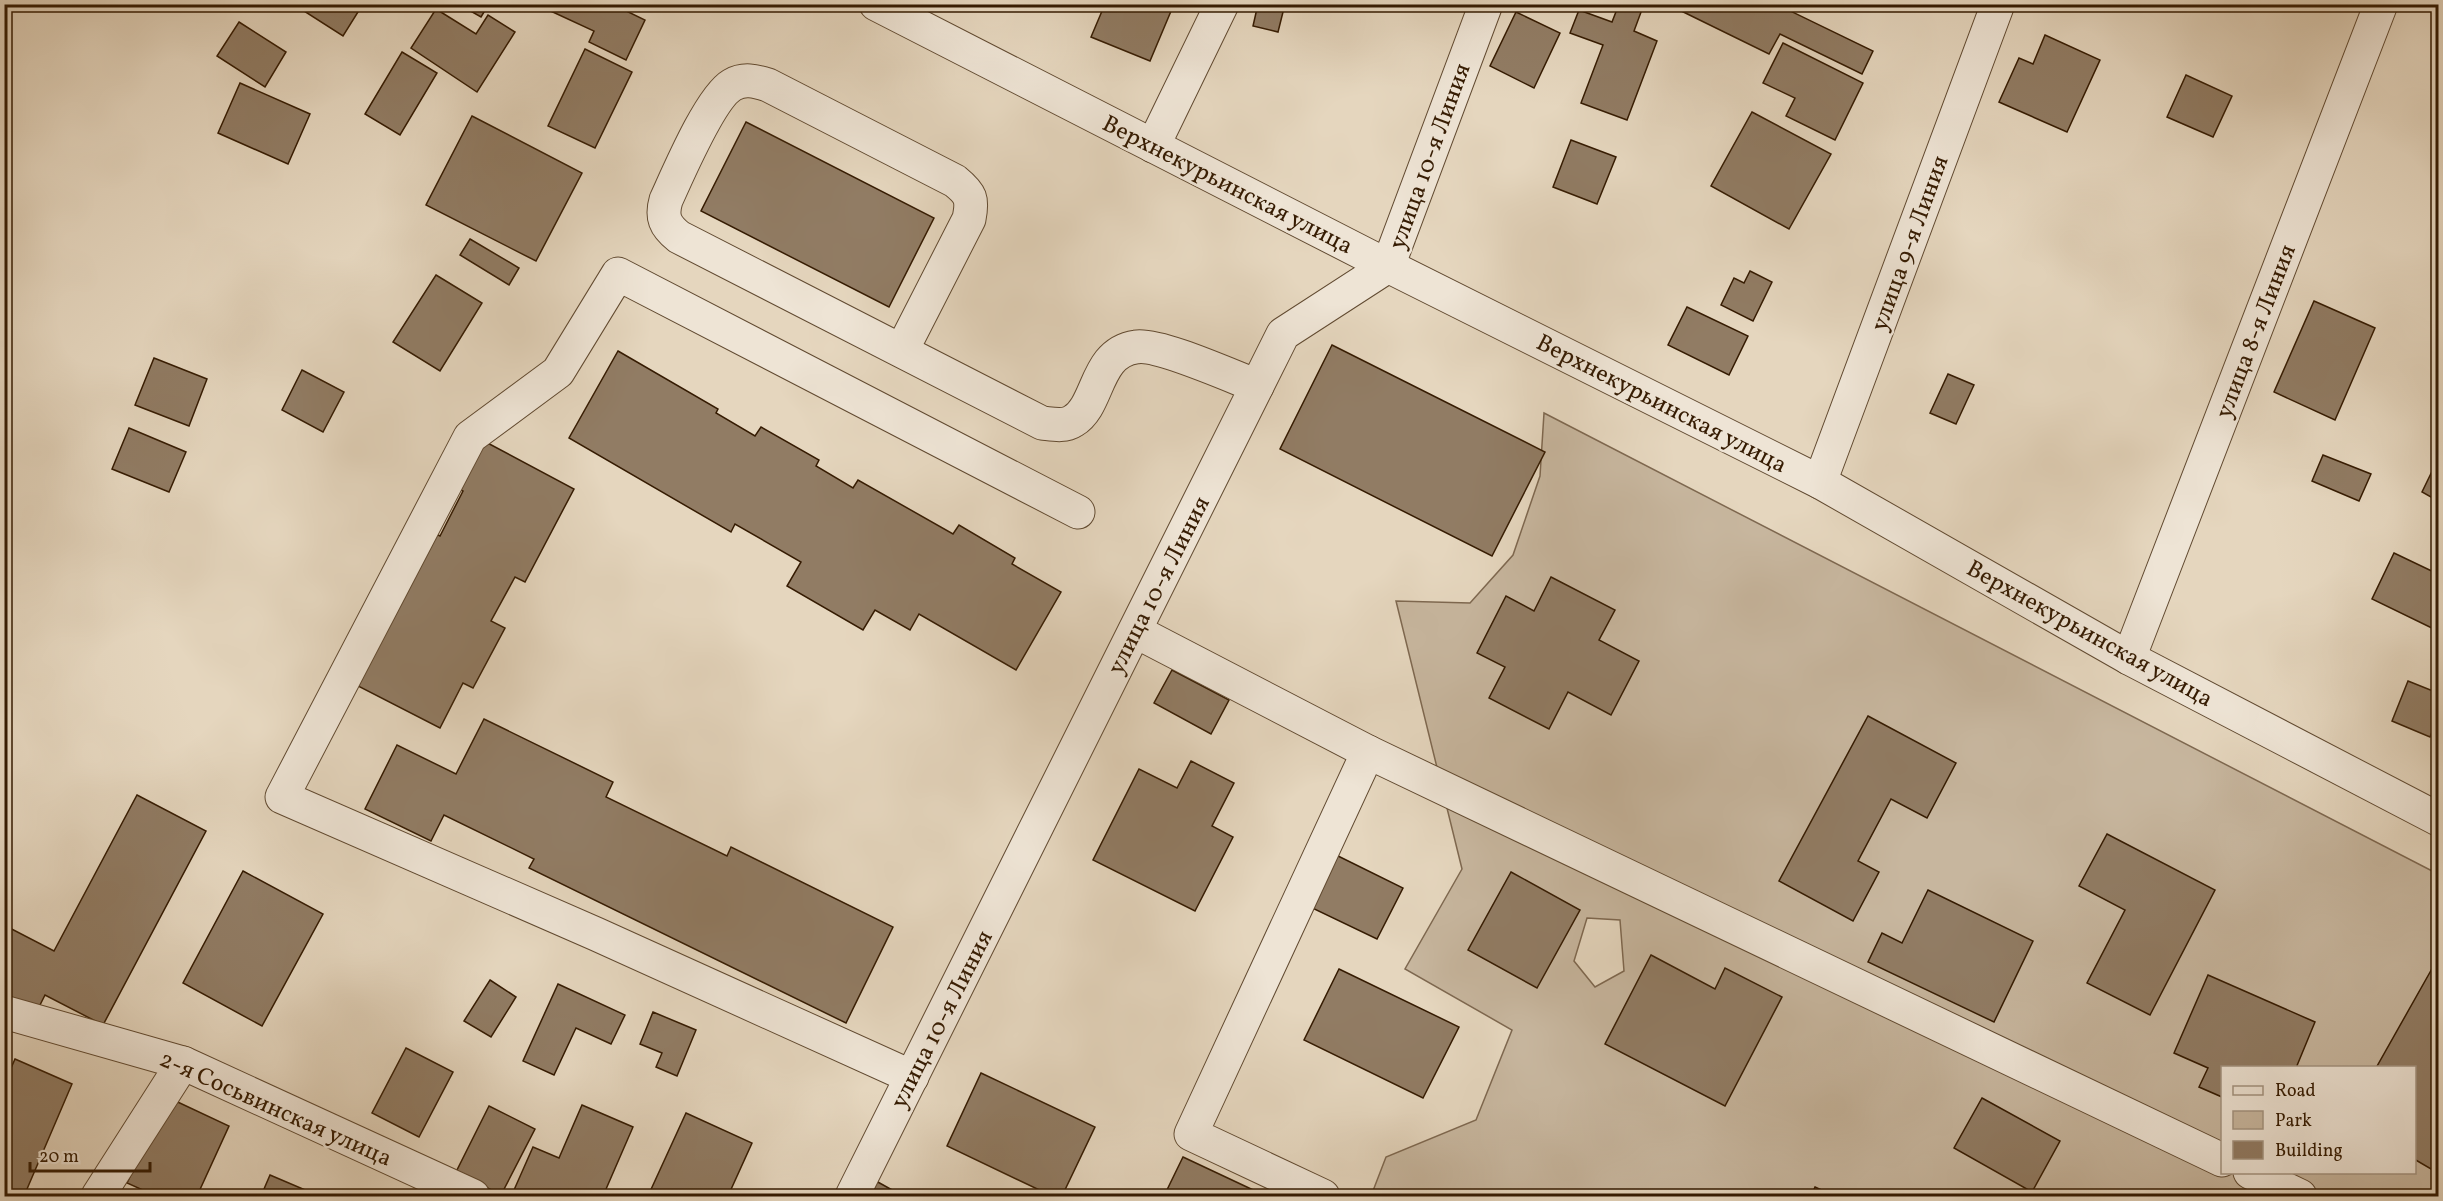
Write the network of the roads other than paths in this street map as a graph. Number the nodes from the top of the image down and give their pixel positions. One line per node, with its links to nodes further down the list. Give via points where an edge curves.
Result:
1 (876, 4): 6 (street, Верхнекурьинская улица)
2 (1222, 4): 6 (street)
3 (1486, 4): 7 (street, улица 10-я Линия)
4 (1998, 4): 10 (street, улица 9-я Линия)
5 (2381, 4): 13 (street, улица 8-я Линия)
6 (1153, 146): 7 (street, Верхнекурьинская улица)
7 (1388, 266): 9 (street, улица 10-я Линия, via 1283,334); 10 (street, Верхнекурьинская улица)
8 (902, 350): 9 (street, via 969,219 972,204 967,190 768,85 748,80 731,86 716,101 666,200 662,213 667,228 679,237 1042,423 1073,421 1083,411 1107,364 1137,346 1155,348)
9 (1257, 386): 12 (street, улица 10-я Линия)
10 (1820, 482): 13 (street, Верхнекурьинская улица)
11 (1078, 512): 18 (street, via 618,274 558,372 470,437 282,797)
12 (1135, 631): 14 (street); 18 (street, улица 10-я Линия)
13 (2129, 658): 15 (street, Верхнекурьинская улица)
14 (1368, 752): 19 (street); 24 (street, via 1191,1134)
15 (2439, 819)
16 (4, 1012): 17 (street, 2-я Сосьвинская улица)
17 (183, 1063): 21 (street); 22 (street, 2-я Сосьвинская улица)
18 (912, 1077): 23 (street, улица 10-я Линия)
19 (2221, 1159)
20 (2252, 1174): 25 (street)
21 (98, 1197)
22 (473, 1197)
23 (852, 1197)
24 (1323, 1197)
25 (2300, 1197)

